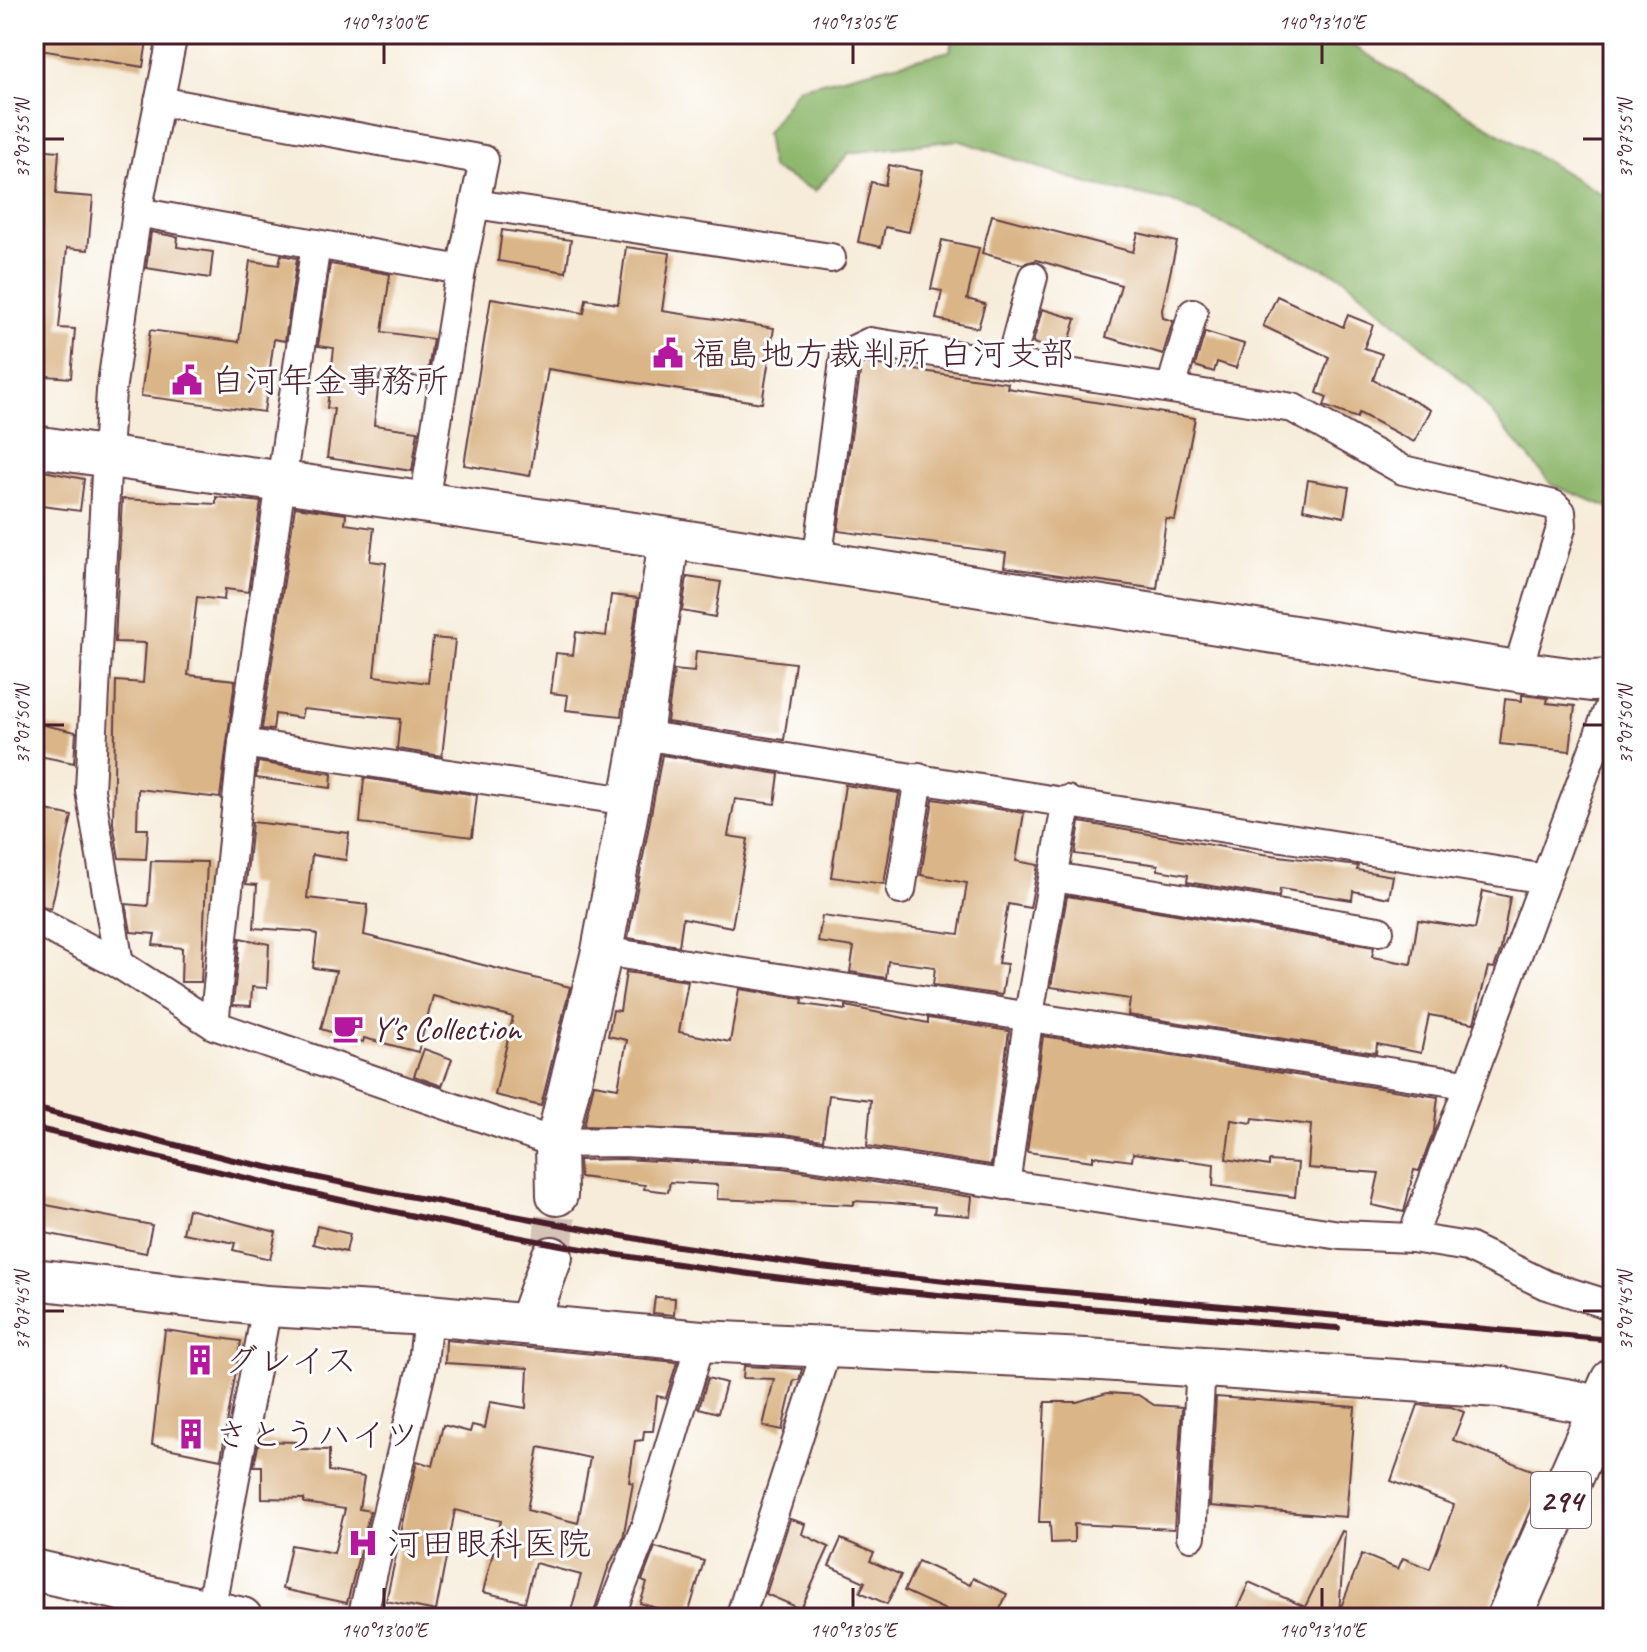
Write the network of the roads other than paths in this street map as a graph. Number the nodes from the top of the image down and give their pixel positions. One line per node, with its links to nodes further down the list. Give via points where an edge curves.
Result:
1 (173, 34): 2 (street)
2 (159, 101): 3 (street, via 484,160); 4 (street)
3 (475, 204): 6 (street); 7 (street)
4 (137, 212): 5 (street); 13 (street)
5 (316, 244): 7 (street); 14 (street)
6 (831, 258)
7 (461, 270): 15 (street)
8 (1033, 277): 10 (street)
9 (1193, 313): 11 (street)
10 (1010, 363): 11 (street); 17 (street, via 870,342 845,354)
11 (1171, 388): 18 (street, via 1293,408 1403,470 1554,505 1562,525)
12 (34, 446): 13 (street)
13 (107, 454): 14 (street); 32 (street, via 90,790)
14 (280, 479): 15 (street); 22 (street)
15 (424, 503): 16 (street)
16 (669, 538): 17 (street); 21 (street)
17 (817, 562): 18 (street)
18 (1517, 671): 19 (street)
19 (1613, 680)
20 (1613, 697): 27 (street)
21 (642, 735): 23 (street); 25 (street)
22 (243, 743): 25 (street); 34 (street)
23 (919, 778): 24 (street); 28 (street)
24 (1067, 800): 26 (street); 27 (street)
25 (628, 801): 31 (street)
26 (1054, 877): 30 (street); 33 (street)
27 (1546, 879): 35 (street)
28 (901, 890)
29 (34, 920): 32 (street)
30 (1379, 931)
31 (602, 951): 33 (street); 36 (street)
32 (119, 964): 34 (street)
33 (1029, 1014): 35 (street); 37 (street)
34 (214, 1025): 36 (street)
35 (1466, 1084): 39 (street)
36 (556, 1143): 37 (street, via 784,1151); 38 (street)
37 (1005, 1185): 39 (street, via 1340,1235)
38 (557, 1195)
39 (1412, 1238): 43 (street, via 1468,1247 1546,1285)
40 (552, 1257): 45 (street)
41 (34, 1279): 42 (street)
42 (267, 1306): 44 (street); 52 (street)
43 (1613, 1306)
44 (428, 1315): 45 (street); 53 (street, via 423,1363)
45 (528, 1324): 46 (street)
46 (701, 1341): 47 (street); 54 (street, via 646,1525)
47 (827, 1348): 48 (street); 55 (street)
48 (1201, 1367): 49 (street, via 1499,1387); 50 (street)
49 (1609, 1401): 56 (highway, 294)
50 (1191, 1536)
51 (34, 1570): 52 (street)
52 (222, 1615)
53 (362, 1618)
54 (609, 1618)
55 (740, 1618)
56 (1509, 1618)

